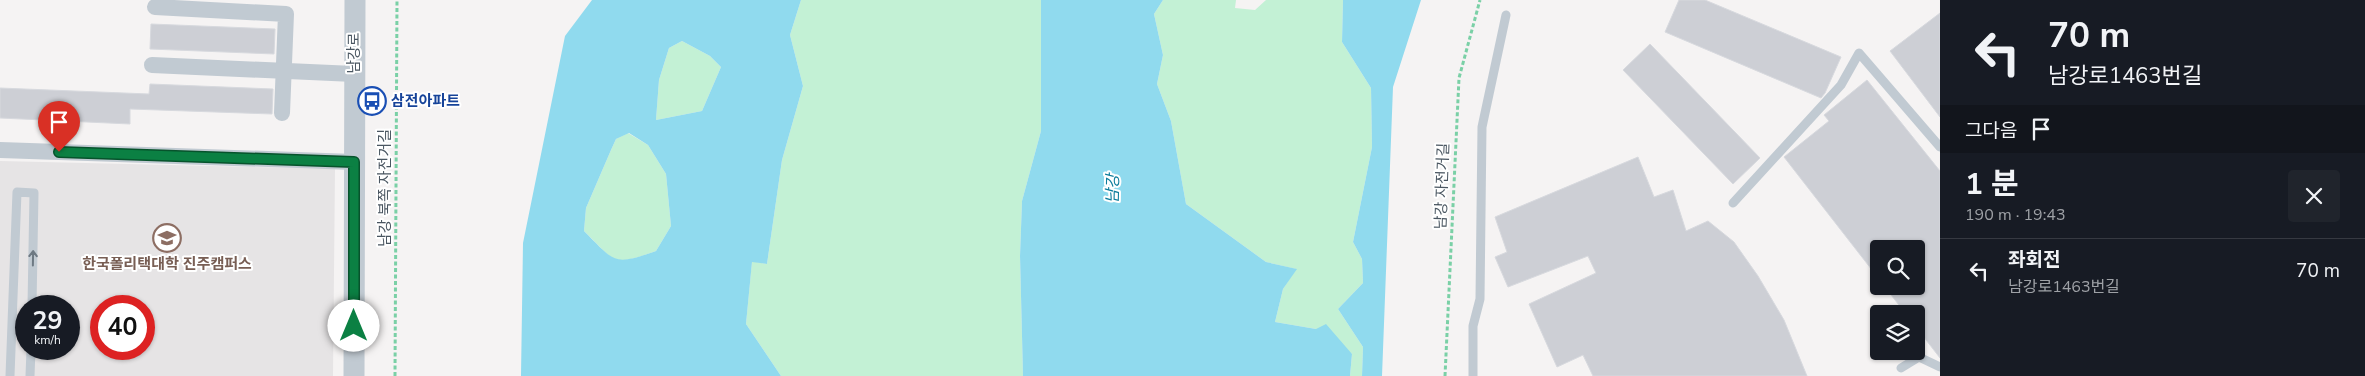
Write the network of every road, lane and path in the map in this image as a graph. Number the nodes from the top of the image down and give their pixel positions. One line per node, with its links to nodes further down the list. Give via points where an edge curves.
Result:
1 (355, 0): 8 (street, 남강로)
2 (397, 0): 21 (path, 남강 북쪽 자전거길)
3 (1480, 0): 22 (path, 남강 자전거길, via 1459,78)
4 (155, 7): 7 (street, via 286,14)
5 (1506, 15): 23 (lane, via 1482,128 1480,299 1473,326)
6 (152, 65): 7 (street)
7 (284, 71): 8 (street); 9 (street)
8 (354, 74): 12 (street, 남강로)
9 (282, 113)
10 (1940, 147): 13 (lane, via 1859,53 1840,85)
11 (0, 150): 12 (street)
12 (354, 162): 20 (street, 남강로)
13 (1732, 203)
14 (32, 295): 18 (lane, one-way to 18, via 34,193 18,192)
15 (31, 360): 19 (lane)
16 (1940, 367): 17 (lane, via 1919,358)
17 (1901, 368)
18 (10, 376)
19 (30, 376)
20 (354, 376)
21 (395, 376)
22 (1445, 376)
23 (1473, 376)

